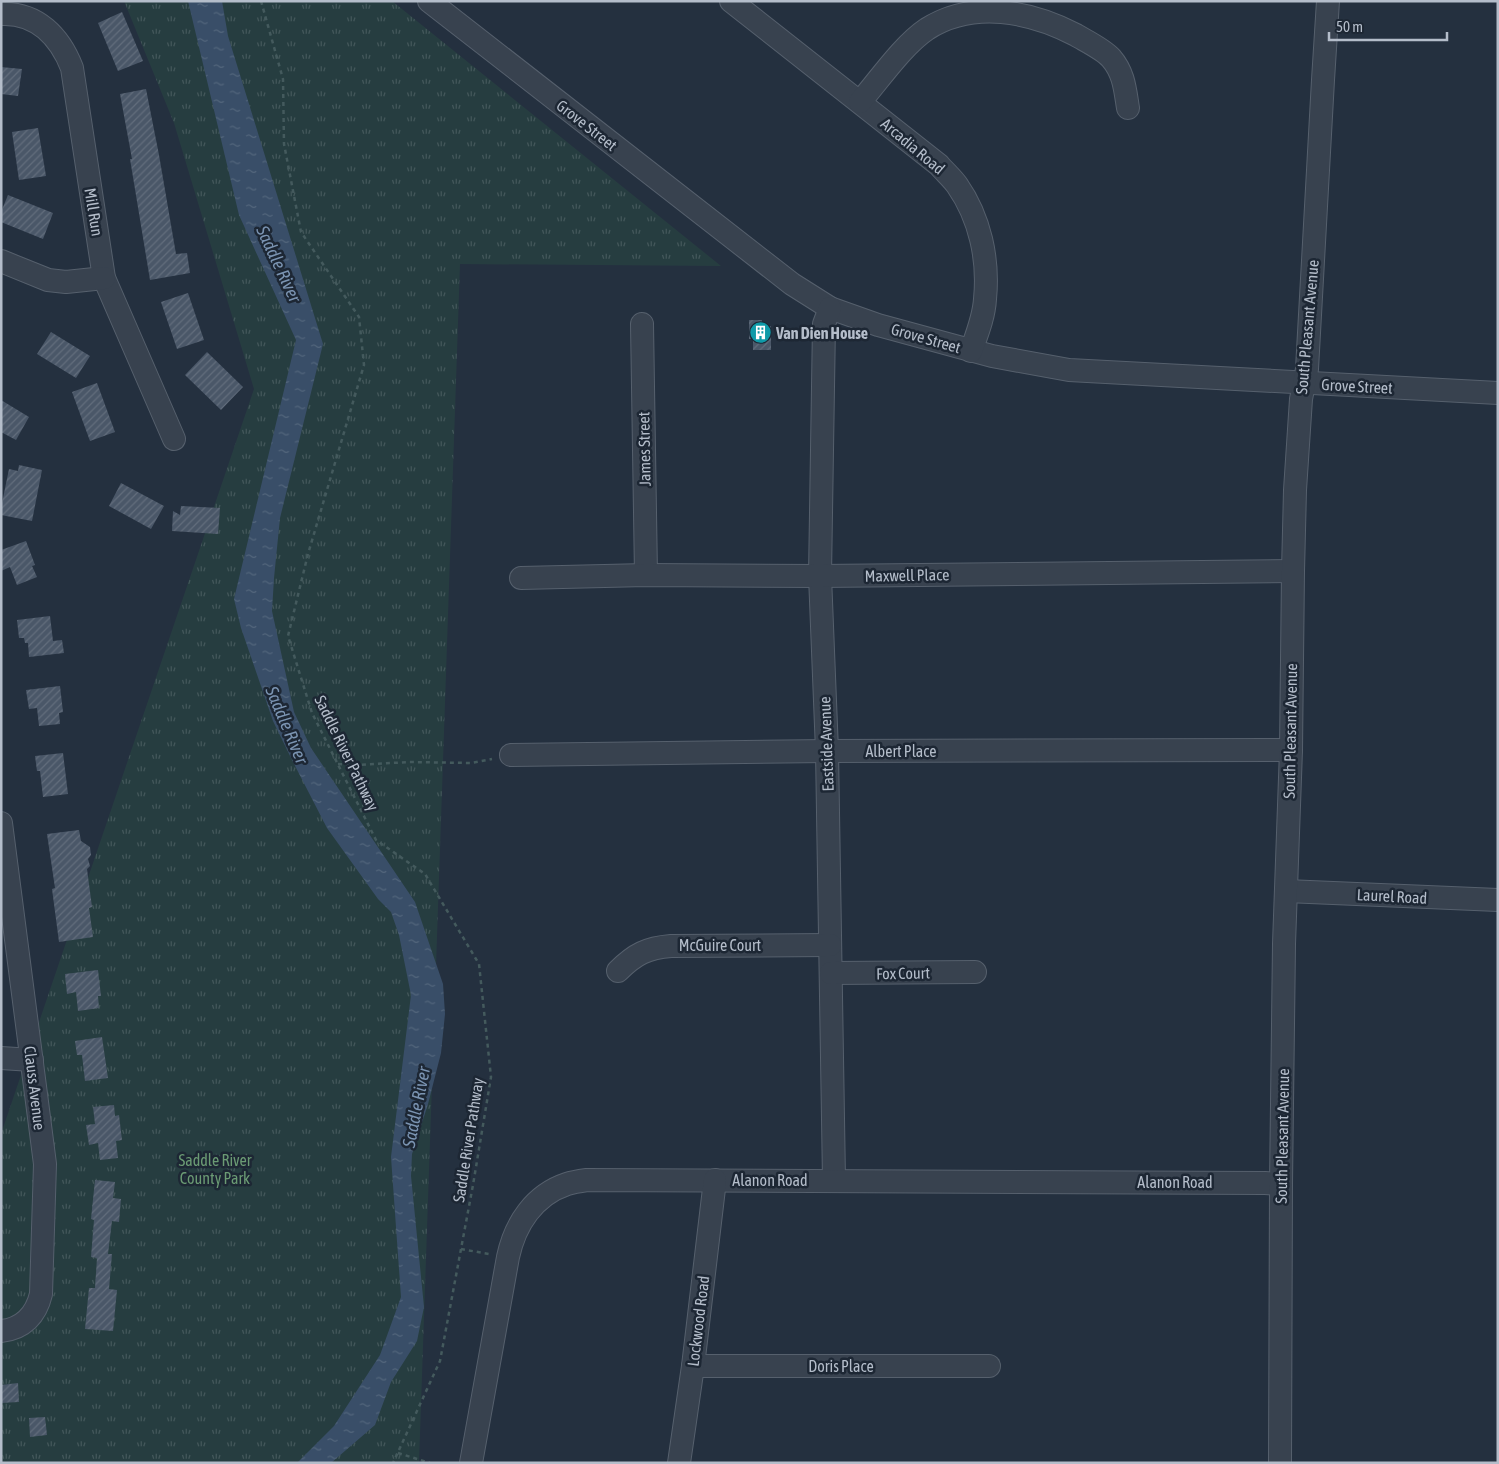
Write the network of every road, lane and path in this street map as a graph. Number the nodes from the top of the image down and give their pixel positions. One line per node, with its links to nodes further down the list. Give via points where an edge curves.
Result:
1 (261, 1): 23 (path, Saddle River Pathway, via 283,79 284,144 301,232 359,317 364,365 308,554 288,636 312,713)
2 (429, 1): 10 (street, Grove Street, via 792,284)
3 (731, 1): 6 (street, Arcadia Road)
4 (1328, 1): 13 (street, South Pleasant Avenue)
5 (1, 14): 9 (street, Mill Run, via 24,16 40,24 54,36 72,68)
6 (860, 102): 7 (street, via 911,41 927,29 968,13 994,12 1028,16 1059,26 1088,42 1110,58 1124,81); 12 (street, Arcadia Road, via 939,165 968,204 984,252 985,278 985,300)
7 (1128, 108)
8 (1, 261): 9 (street, via 48,280 66,282)
9 (104, 278): 15 (street, Mill Run)
10 (830, 308): 12 (street, Grove Street); 18 (street, Eastside Avenue, via 824,324)
11 (642, 324): 17 (street, James Street)
12 (971, 351): 13 (street, Grove Street, via 1069,370)
13 (1304, 383): 14 (street, Grove Street); 16 (street, South Pleasant Avenue, via 1295,490)
14 (1498, 393)
15 (174, 439)
16 (1293, 570): 18 (street, Maxwell Place); 20 (street, South Pleasant Avenue)
17 (646, 575): 18 (street, Maxwell Place); 19 (street, Maxwell Place)
18 (820, 576): 21 (street, Eastside Avenue)
19 (521, 578)
20 (1291, 750): 21 (street, Albert Place); 25 (street, South Pleasant Avenue)
21 (827, 751): 22 (street, Albert Place); 27 (street, Eastside Avenue)
22 (511, 755): 23 (path, via 471,763)
23 (338, 764): 36 (path, Saddle River Pathway, via 376,840 425,874 479,964 491,1077)
24 (1, 823): 32 (street, Clauss Avenue)
25 (1286, 891): 26 (street, Laurel Road); 35 (street, South Pleasant Avenue)
26 (1498, 900)
27 (830, 944): 28 (street, McGuire Court, via 657,947 642,952); 30 (street, Eastside Avenue)
28 (618, 971)
29 (975, 972): 30 (street, Fox Court)
30 (831, 973): 34 (street, Eastside Avenue)
31 (1, 1058): 32 (street)
32 (32, 1060): 38 (street, Clauss Avenue, via 45,1164 41,1294 32,1316 22,1325)
33 (715, 1180): 34 (street, Alanon Road); 37 (street, Alanon Road, via 586,1180 567,1184 548,1193 520,1221); 39 (street, Lockwood Road)
34 (834, 1180): 35 (street, Alanon Road)
35 (1281, 1184): 46 (street, South Pleasant Avenue)
36 (461, 1249): 37 (path); 41 (path, Saddle River Pathway, via 440,1361)
37 (508, 1257): 44 (street, Alanon Road)
38 (1, 1331)
39 (693, 1366): 40 (street, Doris Place); 45 (street, Lockwood Road)
40 (989, 1366)
41 (398, 1452): 42 (path, Saddle River Pathway); 43 (path)
42 (393, 1463)
43 (430, 1463)
44 (470, 1463)
45 (679, 1463)
46 (1280, 1463)

